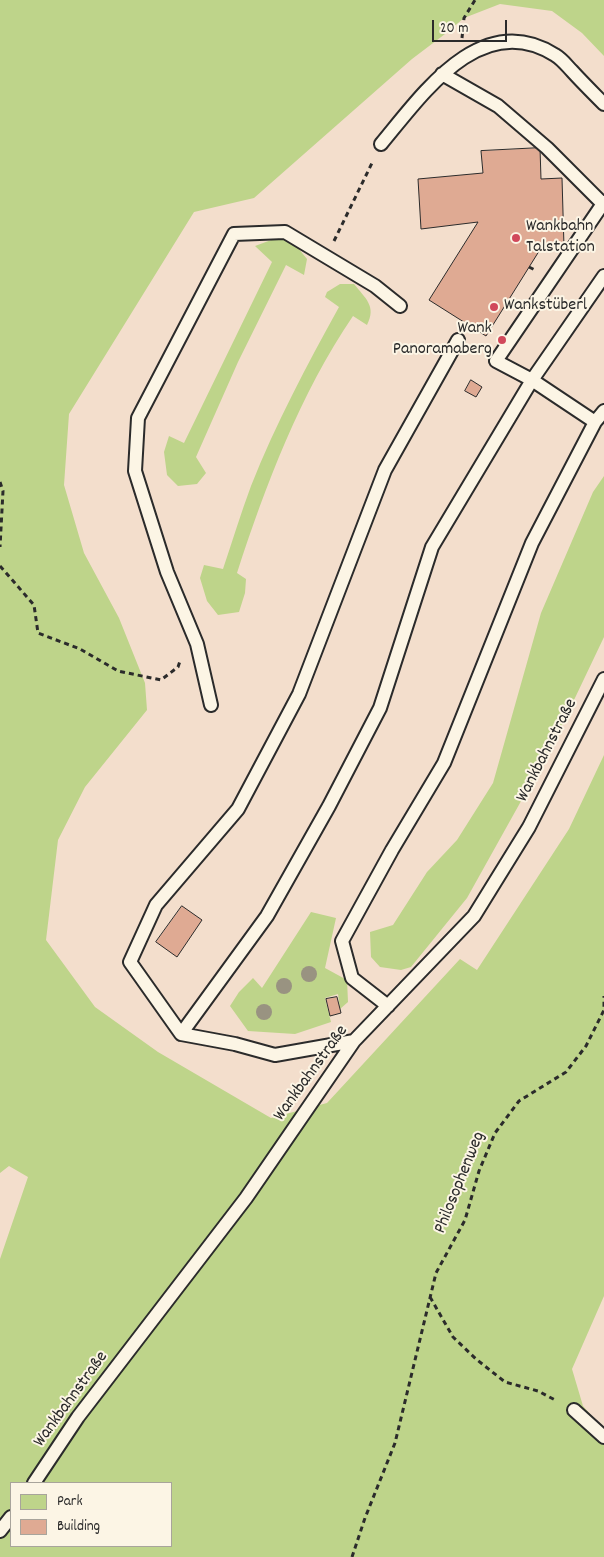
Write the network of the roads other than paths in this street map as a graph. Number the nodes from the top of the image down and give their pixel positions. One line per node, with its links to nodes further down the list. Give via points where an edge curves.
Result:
1 (442, 74): 2 (lane, via 482,47 506,41 534,44 557,55); 3 (lane); 4 (lane, via 498,106)
2 (604, 104)
3 (381, 144)
4 (604, 203): 8 (lane, via 496,360)
5 (604, 276): 8 (lane)
6 (400, 306): 12 (lane, via 374,286 285,232 234,234 138,418 135,471 167,572 197,644)
7 (458, 340): 14 (lane, via 385,470 299,694 238,808 156,905 130,962)
8 (532, 380): 10 (lane); 14 (lane, via 432,547 380,708 329,806 267,916)
9 (604, 411): 10 (lane)
10 (596, 422): 13 (lane, via 532,543 444,763 342,941 352,978)
11 (604, 679): 13 (lane, Wankbahnstraße, via 529,827 474,916)
12 (211, 705)
13 (388, 1006): 15 (lane, Wankbahnstraße)
14 (181, 1034): 15 (lane, via 275,1055)
15 (354, 1041): 18 (lane, Wankbahnstraße, via 246,1198 78,1417)
16 (574, 1410): 17 (lane)
17 (604, 1437)
18 (35, 1482)
19 (10, 1518): 20 (lane)
20 (0, 1531)

